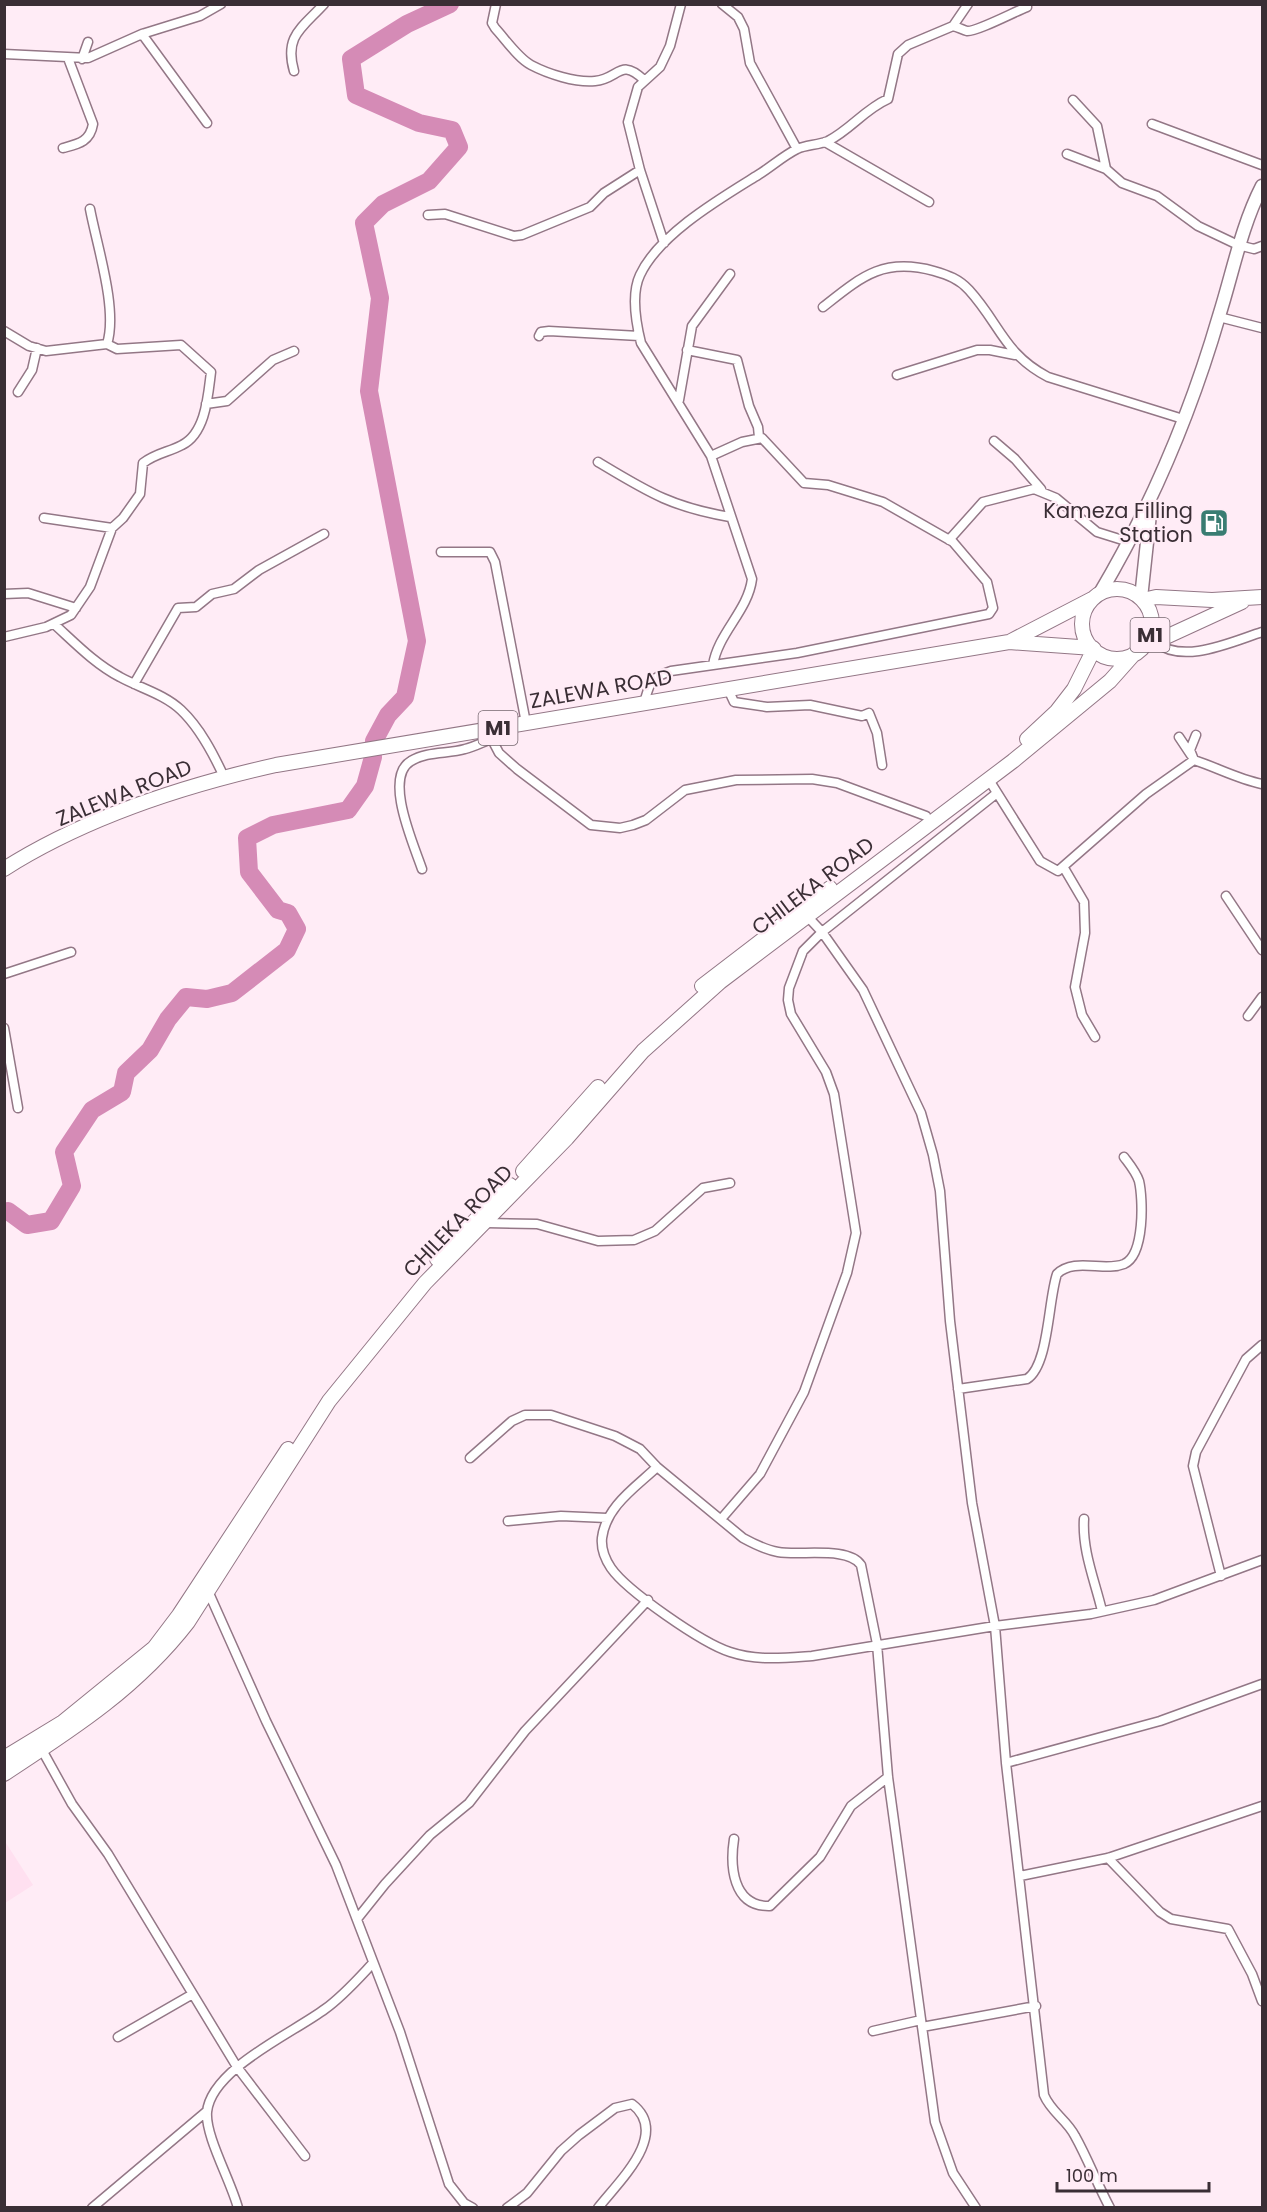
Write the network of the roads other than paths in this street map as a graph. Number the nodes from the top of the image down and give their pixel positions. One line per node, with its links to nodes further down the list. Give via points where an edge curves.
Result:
1 (324, 4): 14 (street, via 294,37 290,56)
2 (496, 4): 15 (street, via 492,23 531,65 562,77 596,82 631,69)
3 (681, 4): 15 (street, via 660,67)
4 (722, 4): 21 (street, via 738,17 750,63)
5 (968, 4): 8 (street)
6 (221, 5): 9 (street, via 200,16)
7 (1027, 8): 8 (street, via 978,30)
8 (953, 26): 19 (street, via 908,45 898,54 888,99)
9 (142, 34): 13 (street); 17 (street)
10 (88, 42): 13 (street)
11 (4, 54): 12 (street)
12 (68, 58): 13 (street); 20 (street, via 93,124 92,134 86,140)
13 (82, 59)
14 (294, 71)
15 (644, 80): 25 (street, via 635,93 628,122)
16 (1073, 100): 24 (street, via 1097,126)
17 (207, 123)
18 (1152, 124): 23 (street)
19 (825, 142): 21 (street); 27 (street)
20 (63, 148)
21 (797, 149): 30 (street, via 728,194)
22 (1067, 154): 24 (street)
23 (1263, 165)
24 (1106, 169): 31 (street, via 1122,183 1158,196 1198,226)
25 (640, 170): 29 (street, via 590,207 522,235 514,236 445,214); 30 (street)
26 (1263, 186): 31 (main road)
27 (929, 202)
28 (90, 209): 40 (street, via 110,306 112,329)
29 (428, 215)
30 (664, 243): 39 (street, via 640,275 636,309)
31 (1238, 245): 32 (street, via 1254,249); 35 (main road)
32 (1263, 246)
33 (730, 274): 42 (street, via 692,326)
34 (823, 307): 44 (street, via 873,273 890,266 912,265 953,277 969,289)
35 (1219, 317): 36 (street); 49 (main road)
36 (1263, 328)
37 (4, 331): 41 (street)
38 (539, 336): 39 (street, via 549,331)
39 (639, 336): 47 (street)
40 (107, 344): 41 (street, via 46,351); 48 (street, via 117,349 181,345 211,372)
41 (37, 348): 46 (street, via 32,370)
42 (687, 350): 47 (street); 50 (street, via 737,360)
43 (294, 351): 48 (street, via 273,360 227,401)
44 (1016, 355): 45 (street, via 977,350); 49 (street, via 1048,377)
45 (897, 375)
46 (18, 392)
47 (679, 400): 52 (street)
48 (206, 404): 58 (street, via 192,438 144,463 140,494)
49 (1184, 418): 55 (main road)
50 (759, 438): 52 (street); 60 (street, via 766,440 804,483 828,484 883,502)
51 (994, 441): 54 (street)
52 (711, 456): 56 (street)
53 (598, 462): 56 (street, via 676,505)
54 (1041, 489): 60 (street, via 983,502); 61 (street, via 1097,532)
55 (1153, 495): 61 (main road); 66 (main road)
56 (730, 516): 75 (street, via 752,579 751,592 717,646)
57 (44, 518): 58 (street)
58 (112, 528): 67 (street, via 90,587)
59 (324, 534): 76 (street, via 259,570 234,589 212,594 196,607 178,608)
60 (949, 540): 75 (street, via 987,582 993,604 988,614 797,653)
61 (1129, 542): 64 (main road)
62 (441, 552): 79 (street, via 490,552 495,562)
63 (4, 594): 67 (street, via 28,593)
64 (1096, 596): 66 (highway, M1, via 1122,589); 71 (highway, ZALEWA ROAD / M1); 73 (highway, via 1084,612 1083,628)
65 (1256, 598): 66 (highway, M1); 72 (highway, M1)
66 (1142, 599): 72 (highway, M1, via 1152,621)
67 (76, 608): 68 (street)
68 (54, 624): 70 (street); 76 (street, via 89,656)
69 (1263, 632): 72 (street, via 1189,652 1164,649)
70 (4, 637)
71 (1009, 642): 73 (highway, ZALEWA ROAD / M1); 77 (highway, ZALEWA ROAD / M1)
72 (1151, 642): 74 (highway, M1)
73 (1093, 649): 74 (highway, M1, via 1118,658); 89 (highway, via 1074,689 1058,711)
74 (1134, 654): 86 (highway, CHILEKA ROAD, via 1110,681)
75 (713, 665): 78 (street, via 658,676 649,683)
76 (135, 684): 85 (street, via 179,708)
77 (728, 689): 78 (highway, ZALEWA ROAD / M1); 84 (street, via 734,702 751,705 810,705 862,716 869,713)
78 (644, 703): 79 (highway, ZALEWA ROAD / M1)
79 (526, 723): 80 (highway, ZALEWA ROAD / M1)
80 (489, 734): 85 (highway, ZALEWA ROAD / M1, via 276,765); 89 (street, via 499,753 516,770 581,820 598,826 633,825 646,820 685,790 736,780 812,779 837,783); 92 (street, via 466,749 410,761 400,772 402,805)
81 (1196, 735): 83 (street, via 1190,750)
82 (1179, 737): 83 (street)
83 (1193, 758): 87 (street, via 1232,777); 90 (street, via 1146,794)
84 (882, 765)
85 (224, 777): 91 (highway, ZALEWA ROAD / M1, via 152,799)
86 (989, 780): 88 (street); 94 (highway, CHILEKA ROAD)
87 (1263, 784)
88 (997, 793): 90 (street, via 1040,861 1058,871); 95 (street)
89 (926, 816): 123 (highway, via 716,972 635,1046 518,1177 420,1277 329,1388 154,1648)
90 (1064, 868): 102 (street, via 1084,902 1085,933 1075,987 1082,1015)
91 (4, 869)
92 (422, 869)
93 (1226, 896): 96 (street)
94 (807, 916): 95 (street); 106 (highway, CHILEKA ROAD, via 676,1018)
95 (822, 932): 108 (street, via 863,990 927,1134 940,1191); 112 (street, via 799,959 788,1000 791,1014 826,1072 834,1094 856,1233 847,1273 804,1392 760,1474)
96 (1263, 950)
97 (71, 952): 98 (street)
98 (4, 974)
99 (1263, 997): 100 (street)
100 (1248, 1016)
101 (4, 1028): 103 (street)
102 (1095, 1037)
103 (18, 1108)
104 (1124, 1158): 108 (street, via 1136,1173 1142,1204 1141,1234 1132,1256 1123,1264 1068,1267 1058,1274 1040,1362 1032,1376)
105 (730, 1183): 106 (street, via 703,1188 655,1231 634,1240 598,1241 537,1224)
106 (487, 1223): 117 (highway, CHILEKA ROAD, via 425,1283 329,1401)
107 (1263, 1345): 116 (street, via 1246,1359 1196,1452 1193,1466)
108 (958, 1389): 120 (street, via 972,1503)
109 (470, 1458): 110 (street, via 513,1421 537,1413 621,1439 640,1449)
110 (657, 1467): 111 (street); 112 (street)
111 (607, 1518): 114 (street, via 561,1516); 118 (street, via 603,1553 626,1584)
112 (722, 1518): 121 (street, via 743,1538 762,1548 856,1558 861,1565)
113 (1084, 1519): 119 (street, via 1083,1536)
114 (508, 1521)
115 (1263, 1560): 116 (street)
116 (1221, 1576): 119 (street, via 1154,1600)
117 (208, 1591): 123 (highway, CHILEKA ROAD, via 162,1657 107,1703); 132 (street, via 318,1825)
118 (648, 1600): 121 (street, via 709,1643 751,1657 812,1656); 132 (street, via 525,1731 469,1803 430,1835)
119 (1102, 1611): 120 (street)
120 (994, 1626): 121 (street); 125 (street)
121 (877, 1644): 127 (street)
122 (1263, 1684): 125 (street, via 1160,1721)
123 (39, 1744): 124 (highway, CHILEKA ROAD); 126 (highway, CHILEKA ROAD); 134 (street, via 72,1804 108,1854)
124 (4, 1758)
125 (1006, 1763): 131 (street)
126 (4, 1774)
127 (888, 1777): 129 (street, via 851,1806 820,1857 770,1906 757,1904 738,1888 731,1858); 137 (street)
128 (1263, 1806): 130 (street)
129 (734, 1839)
130 (1108, 1858): 131 (street); 135 (street, via 1171,1919 1228,1929)
131 (1020, 1876): 136 (street)
132 (357, 1919): 133 (street)
133 (372, 1964): 140 (street, via 325,2009); 145 (street, via 415,2074 449,2184 464,2204)
134 (192, 1995): 139 (street); 140 (street)
135 (1263, 2001)
136 (1036, 2006): 137 (street); 149 (street, via 1044,2095 1050,2108 1074,2134)
137 (921, 2024): 138 (street); 148 (street, via 935,2122 953,2173)
138 (873, 2031)
139 (118, 2037)
140 (237, 2067): 141 (street, via 218,2085); 142 (street)
141 (207, 2111): 143 (street); 144 (street, via 210,2133)
142 (305, 2156)
143 (92, 2208)
144 (238, 2208)
145 (473, 2208)
146 (507, 2208): 147 (street, via 527,2193 579,2135 615,2108 632,2104 644,2119 645,2141)
147 (598, 2208)
148 (976, 2208)
149 (1110, 2208)

